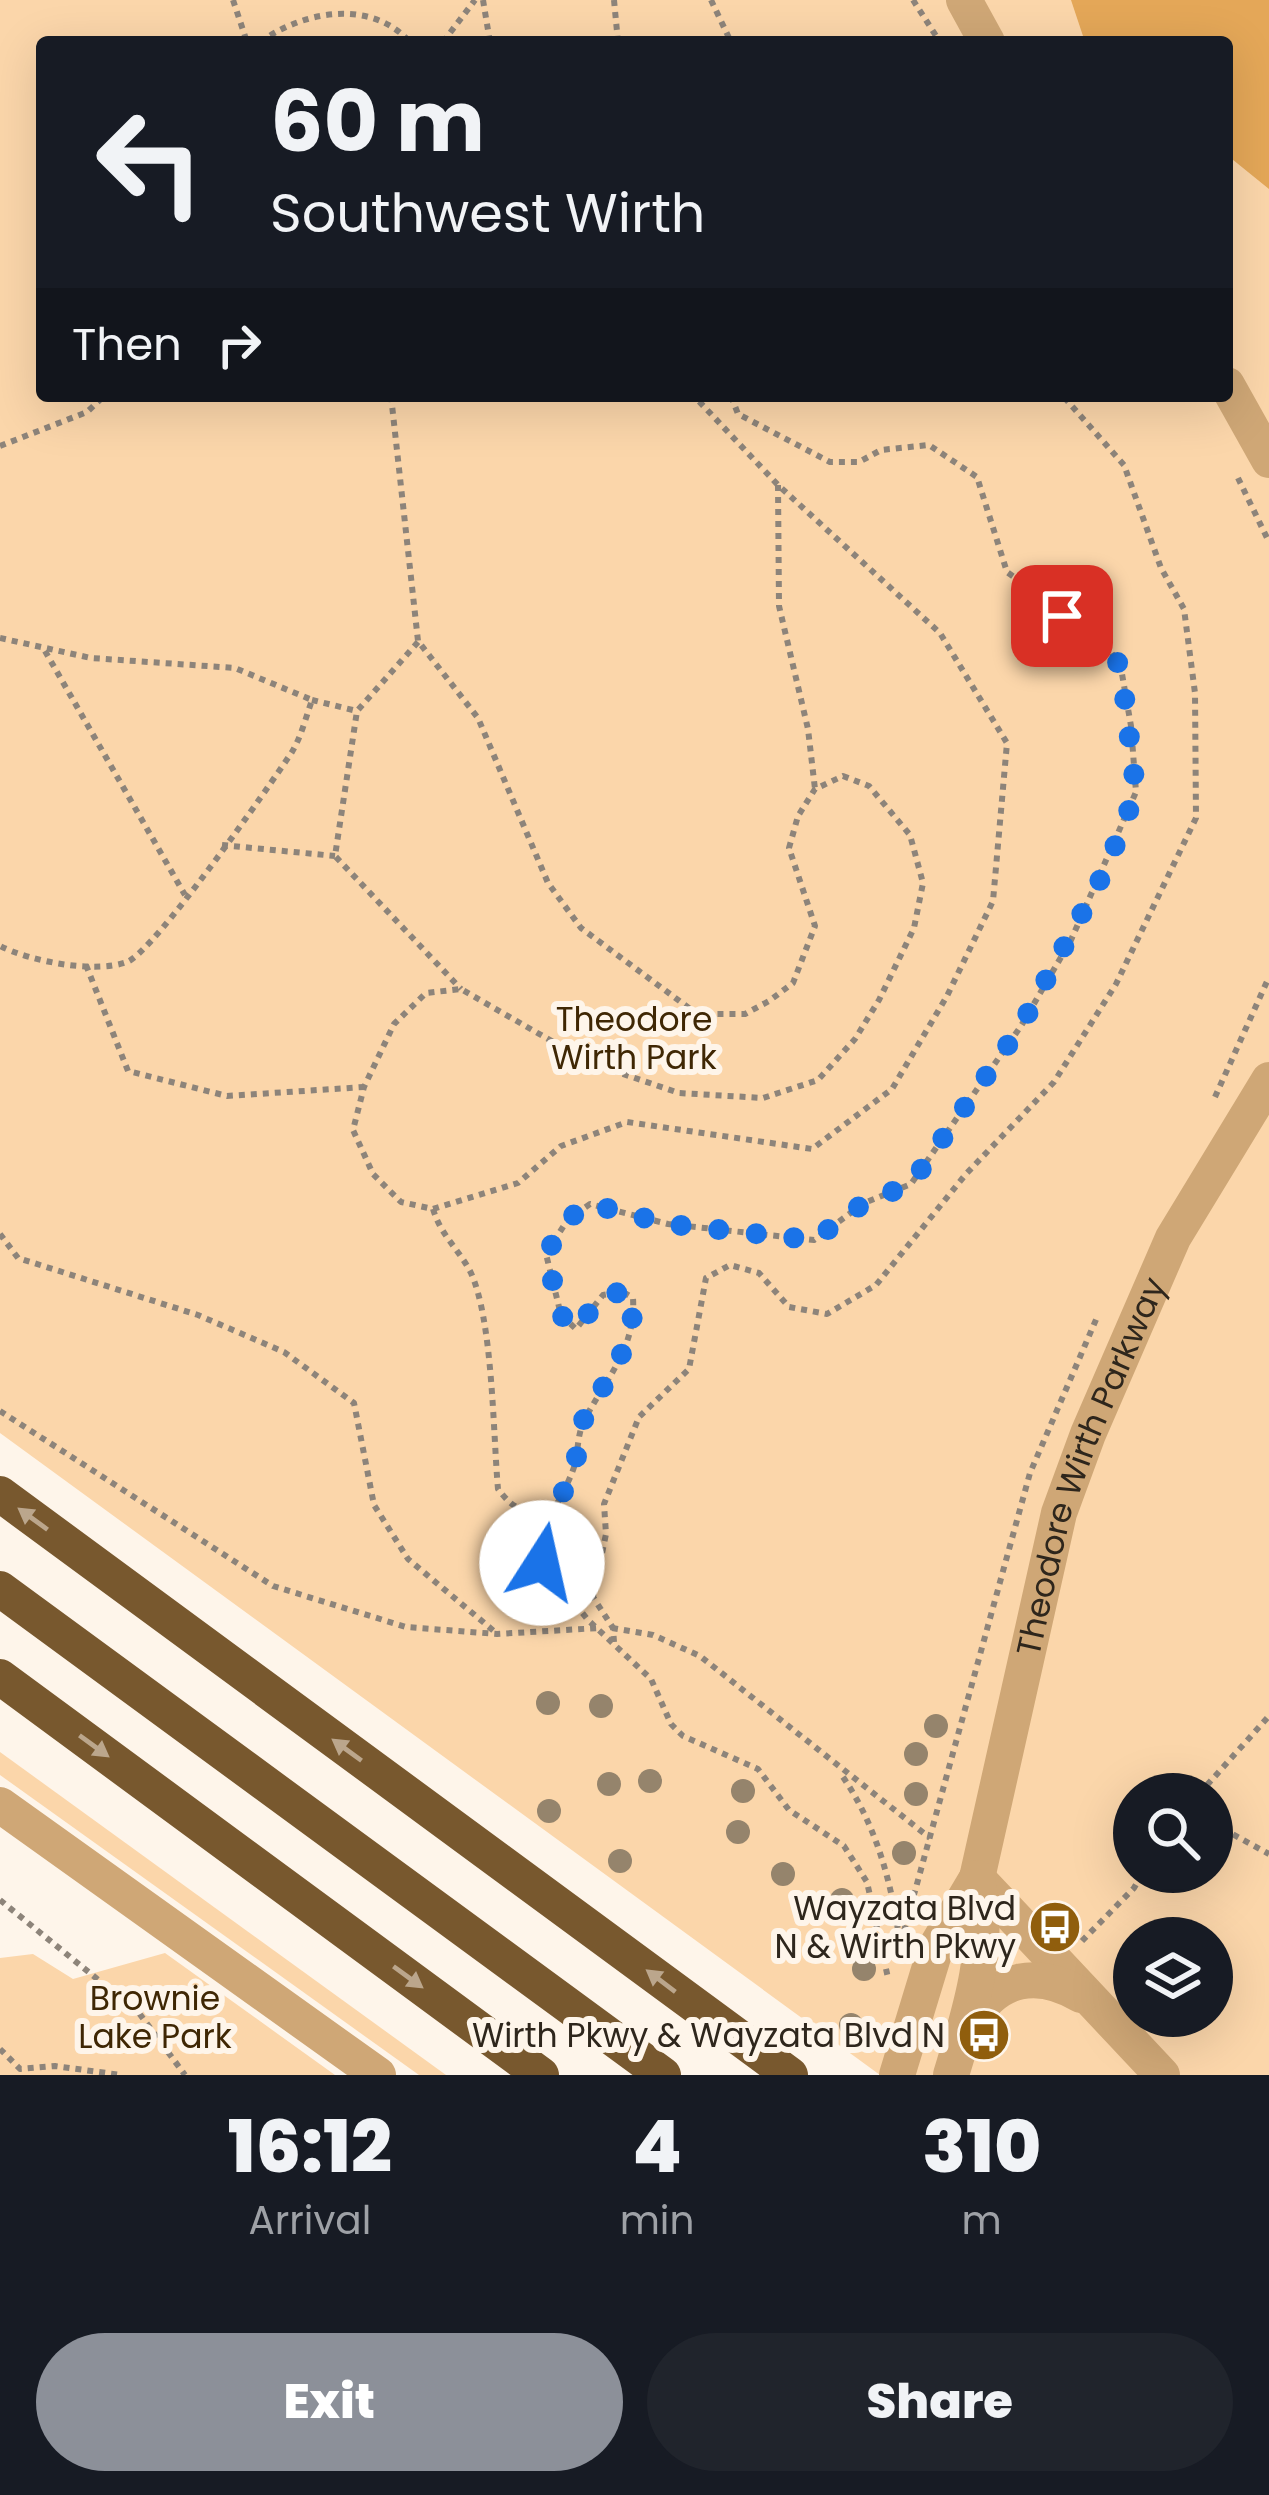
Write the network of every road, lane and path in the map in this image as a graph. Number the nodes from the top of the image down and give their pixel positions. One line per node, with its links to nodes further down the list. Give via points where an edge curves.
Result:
1 (232, 0): 7 (path)
2 (479, 0): 10 (path); 11 (path)
3 (614, 0): 12 (path)
4 (711, 0): 13 (path)
5 (913, 0): 14 (path)
6 (964, 0): 15 (street)
7 (245, 36)
8 (270, 36): 9 (path, via 318,8 361,5 398,23)
9 (406, 36)
10 (448, 36)
11 (488, 36)
12 (617, 36)
13 (728, 36)
14 (936, 36)
15 (984, 36)
16 (1233, 396): 23 (street)
17 (98, 402): 22 (path)
18 (392, 402): 26 (path)
19 (700, 402): 24 (path)
20 (733, 402): 43 (path, via 738,414 830,462 929,445 977,477 1006,572 1106,644 1121,668 1136,792 1071,940 911,1184 864,1203 814,1240 668,1224 590,1204 568,1219 546,1254 561,1315 576,1329 603,1295 622,1292 633,1298 634,1322 582,1422 577,1460)
21 (1068, 402): 46 (path, via 1124,466 1184,609 1195,693 1196,818 1115,984 1054,1082 876,1286 827,1314 789,1307 759,1273 730,1265 706,1278 689,1369 638,1417 604,1504 593,1597)
22 (0, 446)
23 (1269, 460)
24 (778, 484): 30 (path, via 779,605); 39 (path, via 940,633 1007,743 993,901 984,920 892,1089 812,1149 627,1122 560,1146 518,1183)
25 (0, 638): 27 (path)
26 (418, 641): 29 (path); 30 (path, via 478,718 548,883 581,928 697,1014 745,1014 793,983 815,926 789,848)
27 (45, 651): 28 (path, via 236,668); 33 (path)
28 (312, 700): 29 (path); 31 (path, via 294,748)
29 (357, 711): 32 (path)
30 (815, 789): 36 (path, via 843,776 869,786 910,835 923,883 914,928 879,1000 818,1080 763,1098 679,1093 588,1062)
31 (222, 845): 32 (path); 33 (path)
32 (335, 856): 36 (path)
33 (185, 895): 35 (path, via 161,935 128,962)
34 (0, 946): 35 (path)
35 (86, 965): 38 (path, via 128,1071 227,1096)
36 (461, 989): 38 (path, via 426,993 394,1024)
37 (1269, 1080): 56 (street, Theodore Wirth Parkway, via 1173,1238 1088,1434 1059,1513)
38 (364, 1087): 39 (path, via 353,1130 373,1174 401,1202)
39 (433, 1209): 43 (path, via 479,1305 498,1489 528,1514)
40 (0, 1234): 47 (path, via 18,1258 198,1315 284,1352 354,1403 374,1505 408,1559)
41 (0, 1411): 47 (path, via 273,1586 406,1627)
42 (0, 1494): 69 (highway, one-way to 42)
43 (550, 1510): 45 (path, via 542,1563)
44 (0, 1589): 68 (highway)
45 (599, 1628): 46 (path); 47 (path); 48 (path)
46 (613, 1628): 48 (path); 51 (path, via 700,1656)
47 (497, 1634)
48 (615, 1646): 60 (path, via 651,1679 683,1736 758,1769 789,1810 844,1846 867,1882)
49 (0, 1677): 67 (highway, one-way to 67)
50 (1269, 1716): 52 (path)
51 (838, 1769): 51 (path, via 864,1808 882,1858 900,1944 930,1838)
52 (1218, 1773)
53 (0, 1804): 66 (street)
54 (1233, 1834): 55 (path)
55 (1269, 1854)
56 (976, 1878): 61 (street); 62 (street, Theodore Wirth Parkway, via 985,1916 982,1955); 70 (street, Theodore Wirth Parkway, via 936,1947)
57 (1129, 1893): 59 (path)
58 (0, 1900): 65 (path, via 139,2013)
59 (1079, 1943)
60 (889, 1981)
61 (1097, 2005): 62 (street, via 1051,1981 1010,1982 980,2006); 72 (street)
62 (963, 2035): 71 (street, Theodore Wirth Parkway)
63 (0, 2049): 64 (path, via 20,2069)
64 (121, 2075)
65 (185, 2075)
66 (378, 2075)
67 (541, 2075)
68 (664, 2075)
69 (790, 2075)
70 (897, 2075)
71 (951, 2075)
72 (1162, 2075)

